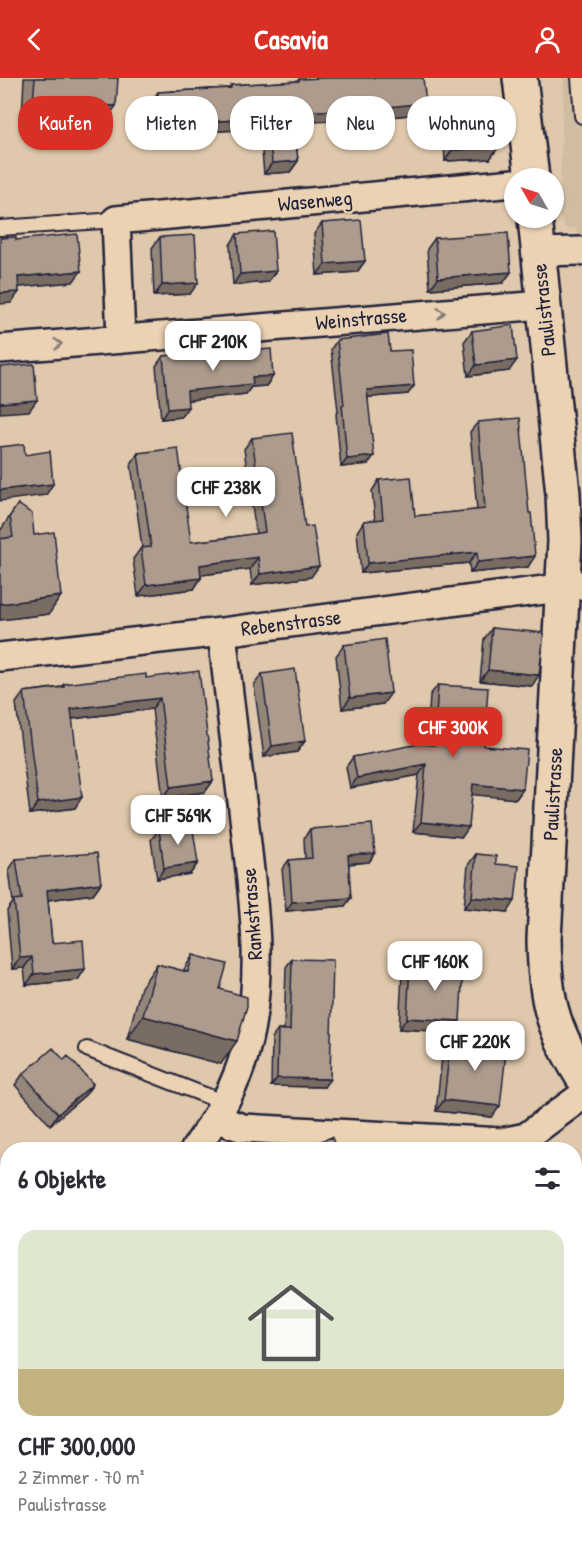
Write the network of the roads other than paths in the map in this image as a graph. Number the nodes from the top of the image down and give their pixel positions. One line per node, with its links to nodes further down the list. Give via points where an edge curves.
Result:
1 (520, 78): 5 (main road)
2 (544, 78): 6 (main road)
3 (579, 78): 4 (lane)
4 (582, 116)
5 (532, 168)
6 (534, 168)
7 (504, 184): 8 (street, Wasenweg)
8 (116, 220): 9 (lane, Wasenweg); 14 (street)
9 (0, 228)
10 (536, 228): 12 (main road, Paulistrasse)
11 (582, 251): 12 (street)
12 (538, 252): 13 (main road, Paulistrasse)
13 (543, 305): 14 (street, Weinstrasse, one-way to 13); 16 (main road, Paulistrasse)
14 (121, 339): 15 (street, Weinstrasse, one-way to 14)
15 (0, 348)
16 (572, 586): 17 (street, Rebenstrasse); 20 (main road, Paulistrasse, via 544,939 551,1014)
17 (222, 632): 18 (street, Rebenstrasse); 22 (street, Rankstrasse, via 256,954 255,997 246,1048)
18 (0, 657)
19 (87, 1049): 22 (lane)
20 (582, 1076)
21 (582, 1096): 22 (street, via 526,1137 502,1142 243,1128 231,1124)
22 (221, 1110): 23 (street, Rankstrasse)
23 (200, 1142)

